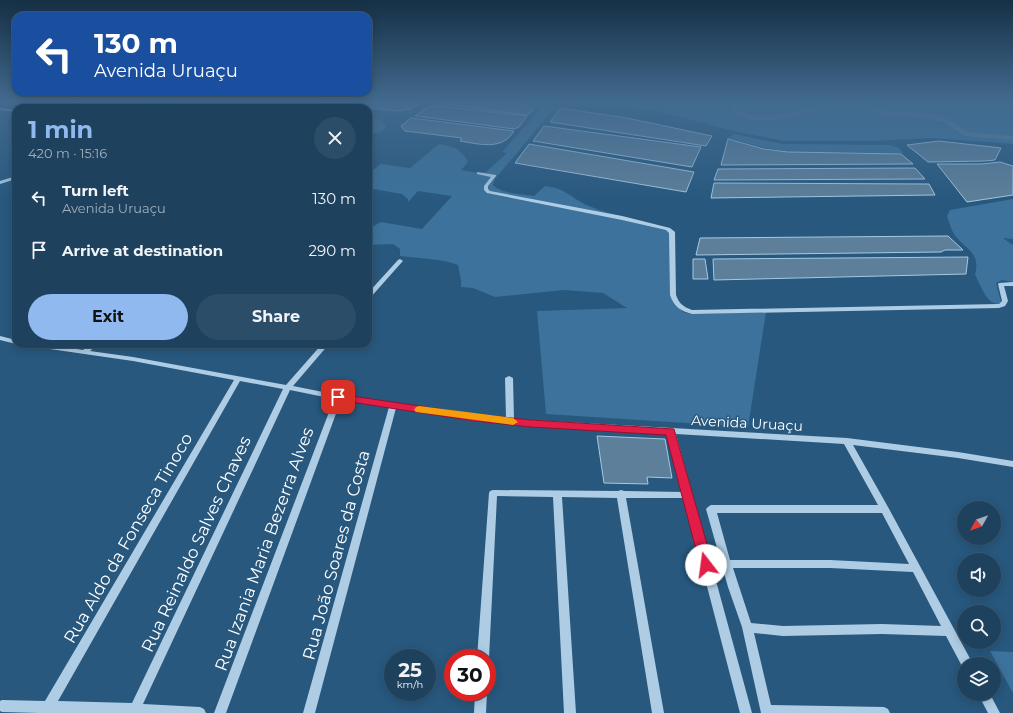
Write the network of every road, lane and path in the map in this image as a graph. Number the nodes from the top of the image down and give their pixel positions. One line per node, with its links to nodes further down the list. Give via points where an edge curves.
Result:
1 (479, 173): 5 (street, via 494,176 486,186 489,192 668,229 672,232 675,302 681,309 692,312 999,306 1005,301 1000,284)
2 (12, 178): 3 (street)
3 (0, 183)
4 (400, 261): 6 (street)
5 (1013, 284)
6 (372, 292)
7 (0, 338): 8 (street)
8 (12, 341)
9 (57, 348): 12 (street, Avenida Uruaçu)
10 (90, 348): 12 (street)
11 (322, 348): 15 (street, Rua Reinaldo Salves Chaves)
12 (84, 352): 14 (street, Avenida Uruaçu)
13 (509, 378): 18 (street)
14 (238, 379): 15 (street, Avenida Uruaçu); 35 (street, Rua Aldo da Fonseca Tinoco)
15 (287, 388): 16 (street, Avenida Uruaçu); 36 (street, Rua Reinaldo Salves Chaves)
16 (338, 397): 17 (street, Avenida Uruaçu); 39 (street, Rua Izania Maria Bezerra Alves)
17 (393, 405): 18 (street, Avenida Uruaçu, via 441,414); 40 (street, Rua João Soares da Costa)
18 (510, 421): 19 (street, Avenida Uruaçu)
19 (671, 431): 20 (street, Avenida Uruaçu); 24 (street)
20 (847, 441): 21 (street, Avenida Uruaçu); 25 (street)
21 (1013, 464)
22 (557, 492): 23 (street); 30 (street, via 492,494); 42 (street)
23 (621, 493): 24 (street); 43 (street)
24 (688, 495): 44 (street)
25 (885, 510): 26 (street, via 712,509); 27 (street)
26 (727, 564): 27 (street, via 830,564); 28 (street)
27 (915, 568): 29 (street)
28 (747, 627): 29 (street, via 783,631); 37 (street)
29 (949, 631): 31 (street)
30 (483, 649)
31 (963, 657)
32 (481, 701): 41 (street)
33 (988, 701): 46 (street)
34 (2, 706): 35 (street)
35 (46, 710): 36 (street)
36 (134, 711): 38 (street)
37 (767, 712): 45 (street)
38 (200, 713)
39 (220, 713)
40 (309, 713)
41 (480, 713)
42 (570, 713)
43 (658, 713)
44 (746, 713)
45 (884, 713)
46 (994, 713)

